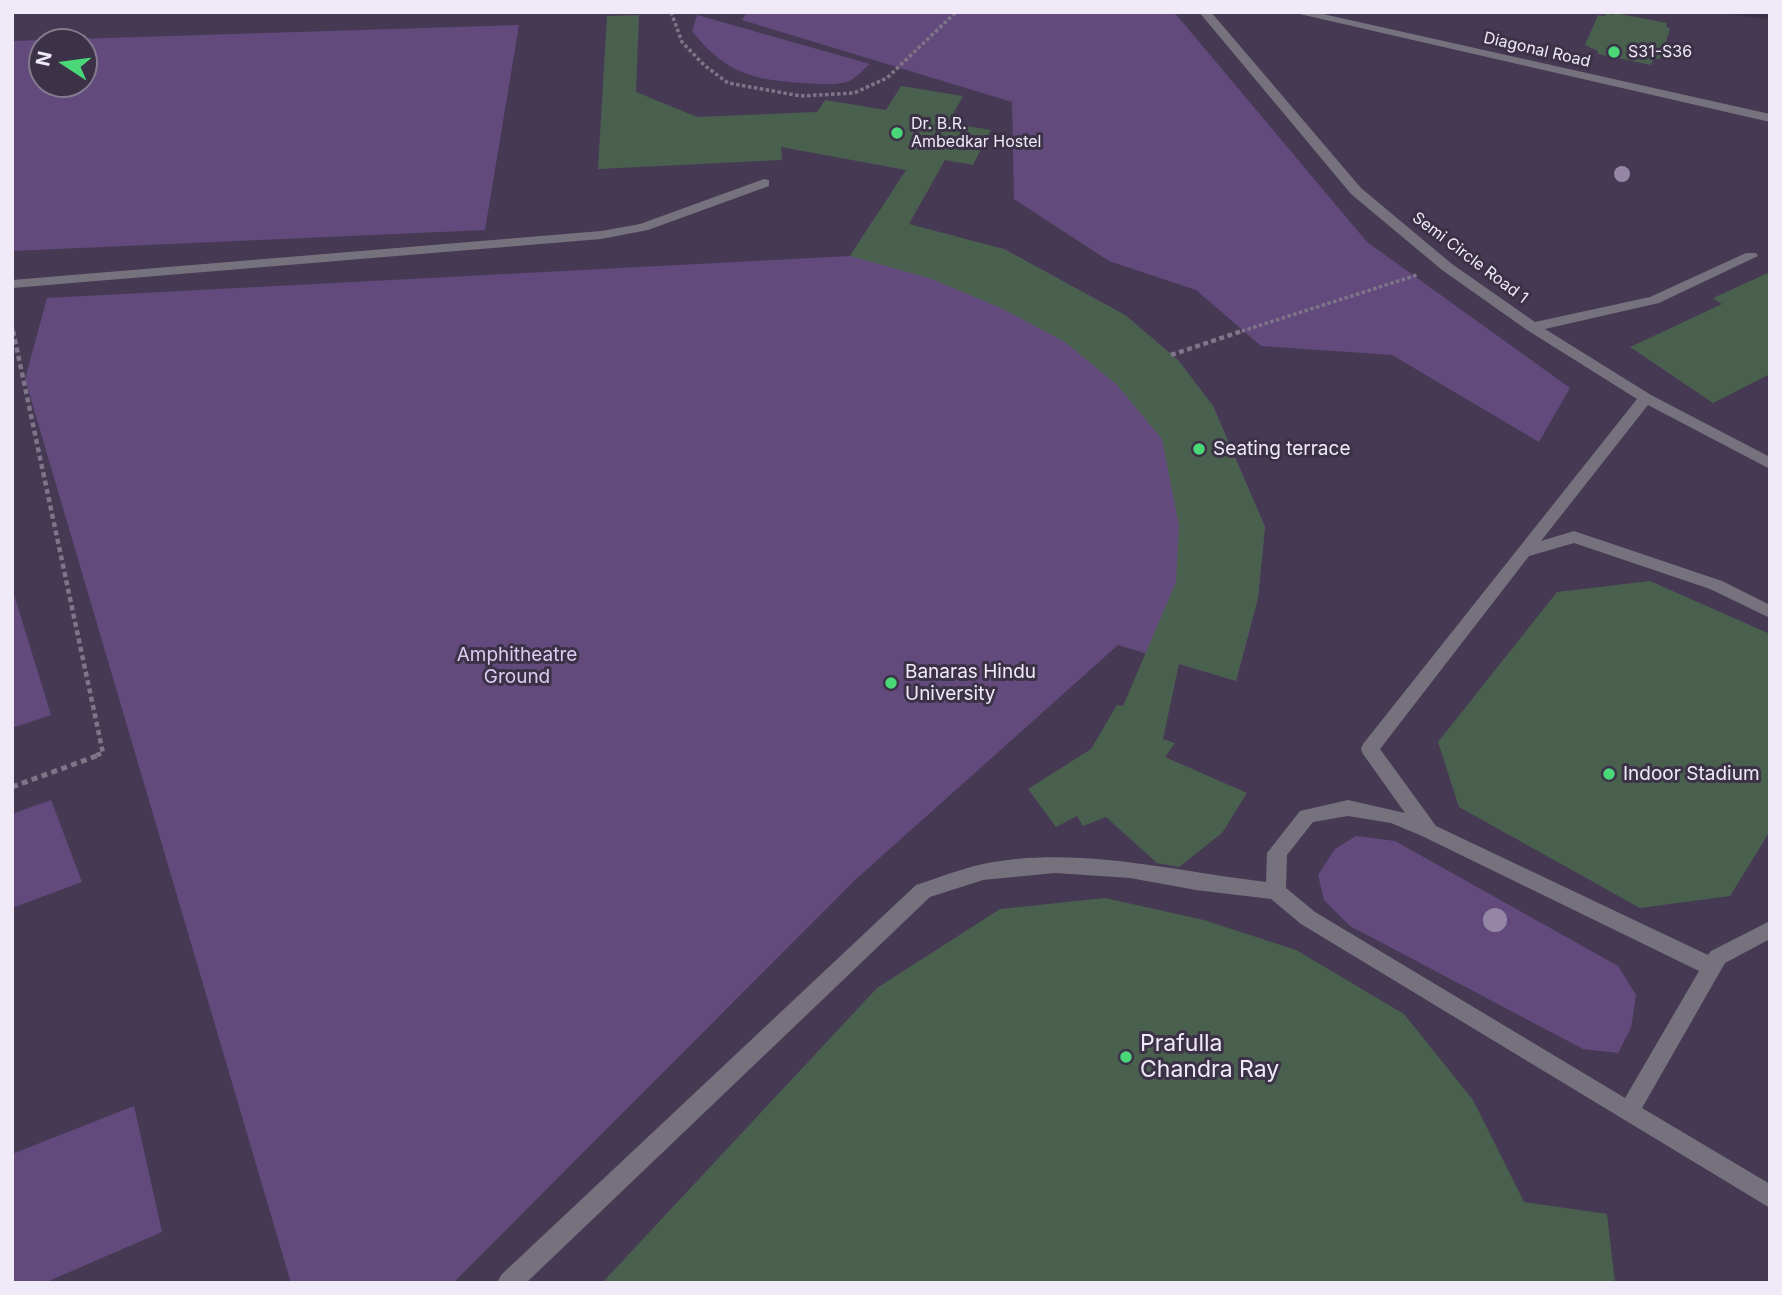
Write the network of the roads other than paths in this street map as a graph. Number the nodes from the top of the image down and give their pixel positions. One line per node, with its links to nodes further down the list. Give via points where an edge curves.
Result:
1 (1205, 12): 7 (lane, Semi Circle Road 1, via 1356,191 1447,267)
2 (1297, 12): 3 (lane, Diagonal Road)
3 (1770, 118)
4 (764, 183): 6 (lane, via 643,227 601,235)
5 (1751, 256): 7 (lane, via 1654,300)
6 (12, 284)
7 (1532, 327): 8 (lane, Semi Circle Road 1)
8 (1646, 398): 9 (lane, Semi Circle Road 1); 10 (lane)
9 (1770, 464)
10 (1523, 552): 11 (lane, via 1574,537 1716,585); 12 (lane, via 1370,750)
11 (1770, 612)
12 (1429, 831): 13 (lane, via 1393,816 1348,808 1307,816 1277,853); 15 (lane)
13 (1276, 891): 16 (lane, via 1308,918); 18 (lane, via 1130,870 1055,865 983,873 923,891)
14 (1770, 929): 15 (lane, via 1718,957)
15 (1712, 967): 16 (lane)
16 (1628, 1112): 17 (lane)
17 (1770, 1197)
18 (509, 1283)

